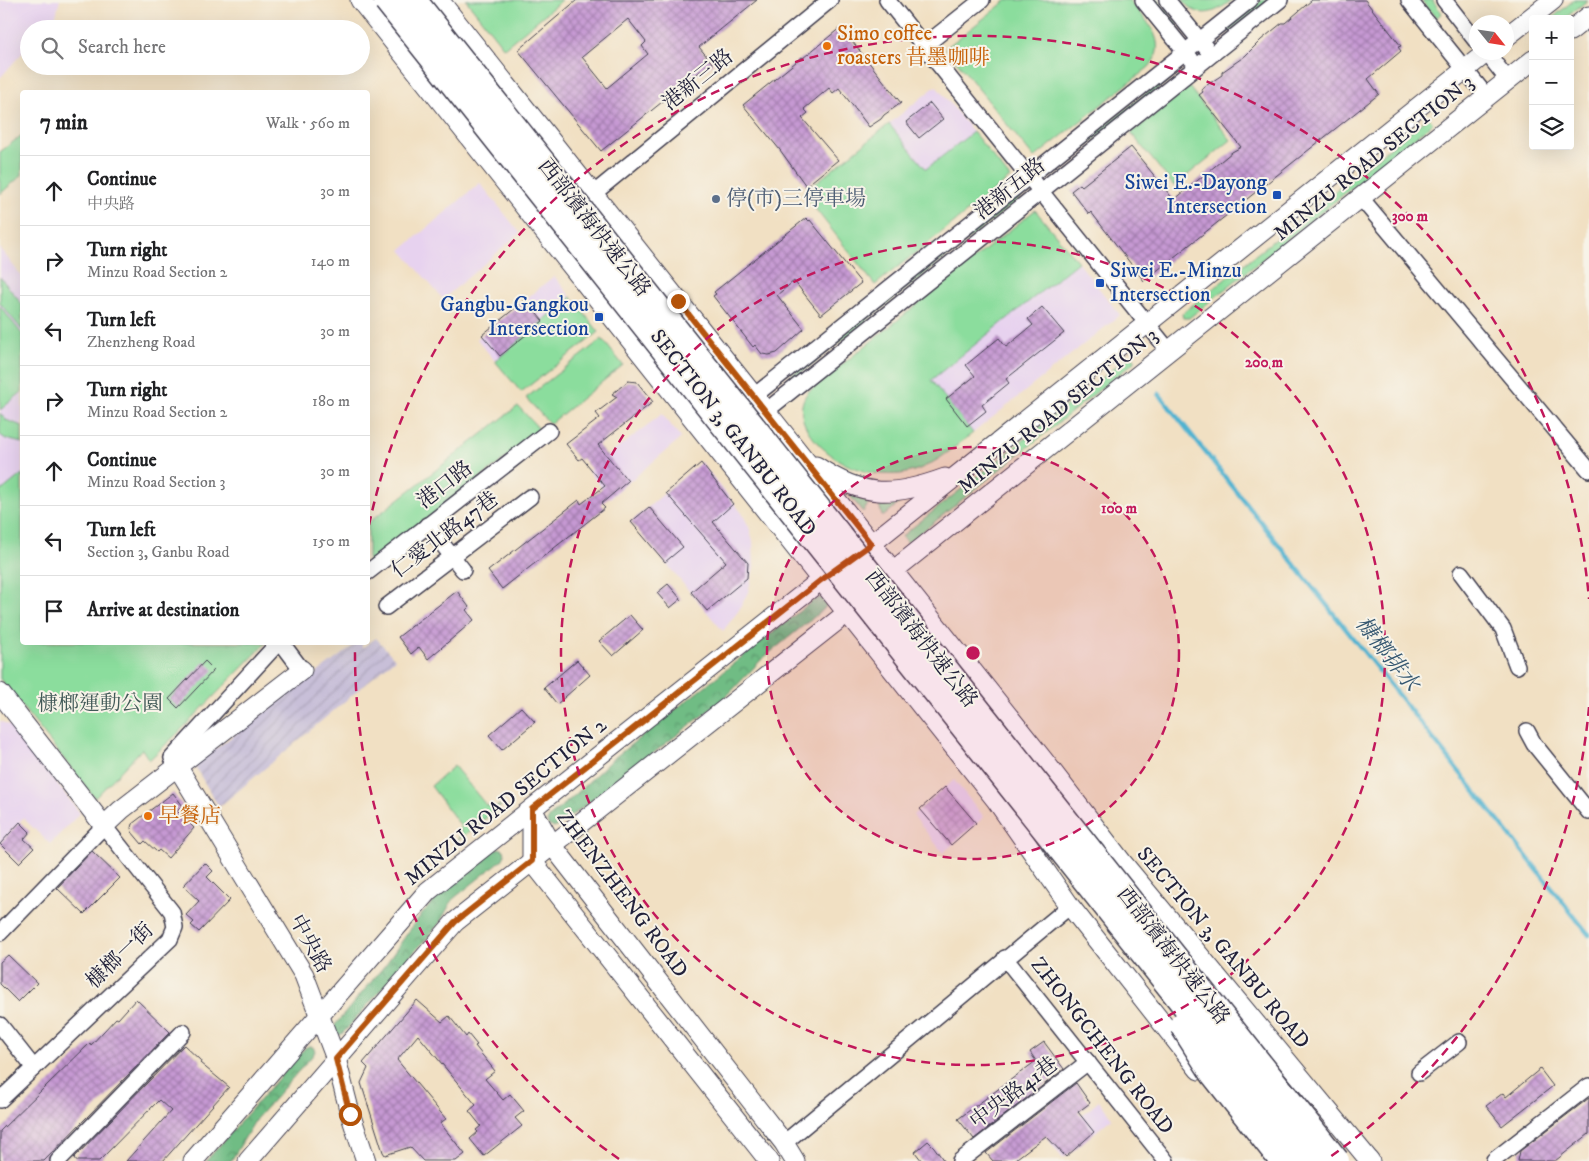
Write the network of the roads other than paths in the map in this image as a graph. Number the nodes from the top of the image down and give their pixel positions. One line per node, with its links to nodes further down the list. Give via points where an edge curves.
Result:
1 (360, 0): 49 (street, SECTION 3, GANBU ROAD)
2 (386, 0): 67 (highway, 西部濱海快速公路, bridge)
3 (413, 0): 94 (highway, 西部濱海快速公路, bridge)
4 (439, 0): 32 (street, SECTION 3, GANBU ROAD)
5 (830, 0): 32 (street, 港新三路)
6 (887, 0): 20 (street)
7 (982, 0): 20 (street)
8 (1143, 0): 21 (street)
9 (1167, 0): 19 (street)
10 (1250, 0): 19 (street, 港新五路)
11 (1280, 0): 22 (street, 港新五路)
12 (1409, 0): 27 (street)
13 (1444, 0): 18 (street)
14 (1552, 0): 17 (street)
15 (1589, 16): 16 (street)
16 (1574, 28)
17 (1514, 31)
18 (1469, 32)
19 (1200, 40): 21 (street, 港新五路); 22 (street)
20 (924, 46): 30 (street)
21 (1185, 52): 26 (street); 30 (street, 港新五路)
22 (1212, 55): 26 (street, 港新五路)
23 (1478, 60): 27 (street, MINZU ROAD SECTION 3)
24 (1492, 60): 28 (street)
25 (1529, 63): 28 (street, MINZU ROAD SECTION 3)
26 (1197, 66): 31 (street, 港新五路)
27 (1466, 70): 29 (street); 34 (street, MINZU ROAD SECTION 3)
28 (1508, 80): 29 (street, MINZU ROAD SECTION 3)
29 (1487, 97): 33 (street, MINZU ROAD SECTION 3)
30 (1029, 177): 31 (street); 36 (street, 港新五路)
31 (1040, 191): 34 (street); 36 (street, 港新五路)
32 (593, 194): 36 (street, SECTION 3, GANBU ROAD)
33 (1361, 198): 35 (street, MINZU ROAD SECTION 3); 39 (street)
34 (1147, 324): 35 (street); 40 (street, MINZU ROAD SECTION 3)
35 (1169, 351): 47 (street, MINZU ROAD SECTION 3)
36 (760, 403): 38 (street, SECTION 3, GANBU ROAD)
37 (549, 431): 42 (street, 港口路)
38 (801, 456): 40 (street, via 844,483 876,491 912,489); 43 (street, SECTION 3, GANBU ROAD)
39 (1589, 470)
40 (961, 473): 43 (street, MINZU ROAD SECTION 3)
41 (530, 497): 44 (street, 仁愛北路47巷)
42 (427, 526): 44 (street); 45 (street, 港口路)
43 (871, 544): 47 (street, SECTION 3, GANBU ROAD); 49 (street, MINZU ROAD SECTION 3)
44 (452, 557): 46 (street); 50 (street, 仁愛北路47巷)
45 (370, 570)
46 (463, 570)
47 (893, 571): 51 (street, MINZU ROAD SECTION 3); 58 (street, SECTION 3, GANBU ROAD)
48 (1461, 573): 54 (street, via 1504,629)
49 (821, 580): 51 (street, SECTION 3, GANBU ROAD); 61 (street, MINZU ROAD SECTION 2)
50 (386, 607)
51 (847, 613): 60 (street, SECTION 3, GANBU ROAD); 64 (street)
52 (277, 645): 59 (street, via 172,758)
53 (282, 645): 55 (street)
54 (1517, 666)
55 (302, 670): 59 (street)
56 (3, 703): 63 (street)
57 (1527, 731): 62 (street)
58 (1045, 762): 95 (street, SECTION 3, GANBU ROAD, via 1118,871); 96 (street, SECTION 3, GANBU ROAD, via 1122,862)
59 (178, 766): 63 (street); 70 (street, 中央路, via 304,976)
60 (996, 800): 66 (street, SECTION 3, GANBU ROAD); 92 (street, SECTION 3, GANBU ROAD, via 1086,897)
61 (532, 809): 64 (street, ZHENZHENG ROAD); 65 (street, ZHENZHENG ROAD); 70 (street, MINZU ROAD SECTION 2, via 428,891)
62 (1589, 812)
63 (104, 826): 68 (street); 76 (street, 槺榔一街, via 172,912 175,927 170,939)
64 (552, 845): 65 (street); 80 (street, ZHENZHENG ROAD)
65 (532, 861): 74 (street, via 455,922); 81 (street)
66 (1070, 906): 69 (street); 90 (street, SECTION 3, GANBU ROAD)
67 (1115, 917): 91 (highway, bridge, via 1214,1074); 93 (highway, 西部濱海快速公路, bridge)
68 (0, 933)
69 (1006, 958): 75 (street, ZHONGCHENG ROAD); 80 (street)
70 (320, 1015): 74 (street, 中央路); 85 (street, MINZU ROAD SECTION 2)
71 (0, 1025): 76 (street)
72 (183, 1032): 84 (street)
73 (1459, 1042): 77 (street)
74 (336, 1059): 86 (street); 87 (street, 中央路)
75 (1088, 1062): 82 (street, 中央路41巷); 89 (street, ZHONGCHENG ROAD)
76 (34, 1068): 79 (street, 槺榔一街)
77 (1419, 1073)
78 (1589, 1086): 83 (street)
79 (0, 1100)
80 (784, 1144): 88 (street, ZHENZHENG ROAD)
81 (767, 1160)
82 (965, 1160)
83 (1494, 1160)
84 (58, 1161)
85 (193, 1161)
86 (248, 1161)
87 (366, 1161)
88 (795, 1161)
89 (1166, 1161)
90 (1271, 1161)
91 (1283, 1161)
92 (1296, 1161)
93 (1309, 1161)
94 (1336, 1161)
95 (1349, 1161)
96 (1370, 1161)

